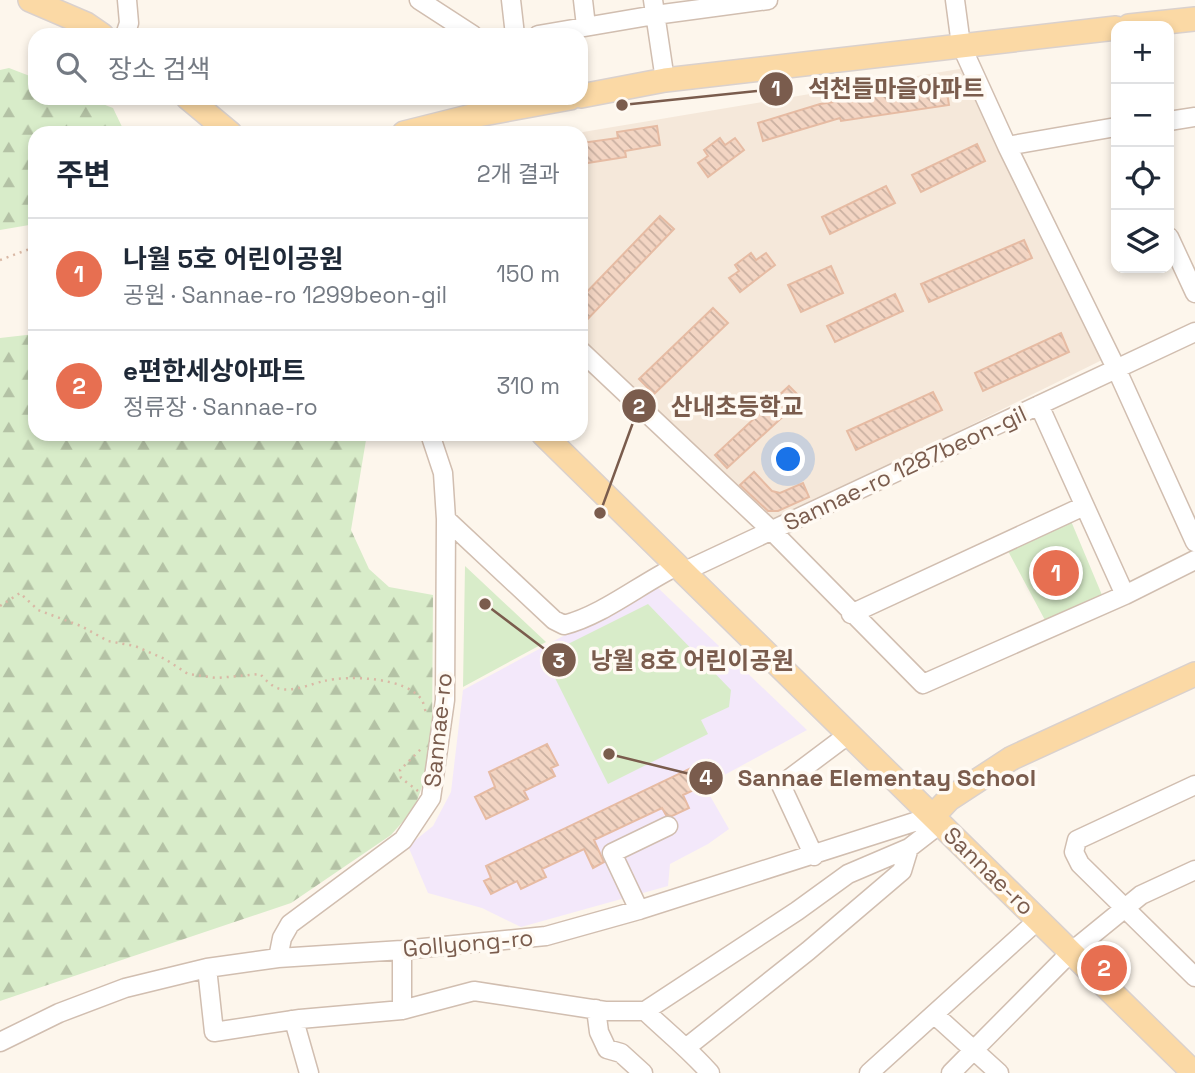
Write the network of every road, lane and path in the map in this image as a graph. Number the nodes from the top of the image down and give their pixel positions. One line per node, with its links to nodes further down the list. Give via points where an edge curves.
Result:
1 (30, 0): 14 (main road)
2 (127, 0): 15 (street)
3 (419, 0): 9 (street)
4 (511, 0): 17 (street)
5 (583, 0): 13 (street)
6 (768, 0): 8 (street)
7 (955, 0): 20 (street)
8 (737, 2): 10 (street)
9 (437, 6): 16 (street)
10 (654, 7): 13 (street); 21 (street)
11 (1195, 19): 12 (main road)
12 (1174, 21)
13 (586, 26): 18 (street)
14 (92, 28)
15 (127, 28)
16 (464, 28)
17 (514, 28)
18 (575, 28)
19 (1111, 29): 20 (main road)
20 (961, 45): 21 (main road); 30 (street)
21 (666, 80): 22 (main road)
22 (588, 95)
23 (196, 105): 27 (main road)
24 (532, 105): 28 (main road)
25 (1195, 117): 26 (street)
26 (1174, 120)
27 (222, 126)
28 (432, 126)
29 (1111, 128): 30 (street)
30 (1007, 146): 37 (street)
31 (1174, 248): 34 (street)
32 (28, 250): 33 (path)
33 (0, 260)
34 (1195, 293)
35 (1195, 332): 37 (street, Sannae-ro 1287beon-gil)
36 (588, 358): 43 (street)
37 (1116, 368): 38 (street, Sannae-ro 1287beon-gil); 44 (street)
38 (1039, 405): 41 (street, Sannae-ro 1287beon-gil); 43 (street, Sannae-ro 1287beon-gil)
39 (432, 441): 42 (street, Sannae-ro, via 443,473)
40 (550, 441): 46 (main road, Sannae-ro)
41 (1084, 506): 47 (street, Sannae-ro 1287beon-gil); 49 (street)
42 (446, 519): 46 (street, via 564,625 581,621); 55 (street, Sannae-ro, via 445,700)
43 (772, 531): 46 (street, Sannae-ro 1287beon-gil, via 684,570); 49 (street, Sannae-ro 1287beon-gil)
44 (1195, 541)
45 (1195, 560): 47 (street)
46 (677, 566): 52 (main road, Sannae-ro)
47 (1125, 595): 49 (street, Sannae-ro 1287beon-gil, via 923,684)
48 (0, 606): 51 (path, via 20,593 38,610 108,641 135,646 198,677 260,674 285,689 346,679 387,681 422,700)
49 (851, 614)
50 (1195, 674): 56 (main road, via 1012,758 949,799)
51 (426, 723)
52 (849, 734): 56 (main road, Sannae-ro); 59 (street, via 781,785)
53 (426, 744): 55 (path, via 400,770 401,778)
54 (1195, 785): 61 (street, via 1077,840 1074,852 1080,864)
55 (431, 798): 66 (street, Sannae-ro, via 403,840 290,924)
56 (937, 820): 58 (street); 59 (street, Gollyong-ro); 63 (main road, Sannae-ro)
57 (668, 826): 62 (street, via 612,853)
58 (909, 848): 71 (street, via 848,874); 75 (street, via 902,871)
59 (814, 856): 62 (street, Gollyong-ro)
60 (1195, 870): 61 (street)
61 (1125, 908): 65 (street); 68 (street)
62 (639, 910): 64 (street, Gollyong-ro, via 546,936)
63 (1038, 920): 65 (main road, Sannae-ro); 72 (street, Sannae-ro)
64 (402, 950): 66 (street, Gollyong-ro); 70 (street)
65 (1071, 952): 76 (street); 83 (main road, Sannae-ro)
66 (278, 958): 67 (street, Gollyong-ro)
67 (208, 968): 73 (street, via 214,1032); 74 (street, Gollyong-ro, via 125,988)
68 (1195, 976)
69 (596, 1009): 70 (street, via 474,991); 71 (street); 78 (street, via 607,1049 621,1053)
70 (402, 1010): 73 (street)
71 (645, 1012): 75 (street)
72 (935, 1015): 76 (street); 80 (street, Sannae-ro)
73 (291, 1020): 77 (street)
74 (0, 1042)
75 (687, 1046): 79 (street)
76 (975, 1050): 81 (street); 82 (street)
77 (309, 1073)
78 (643, 1073)
79 (710, 1073)
80 (869, 1073)
81 (951, 1073)
82 (999, 1073)
83 (1194, 1073)

